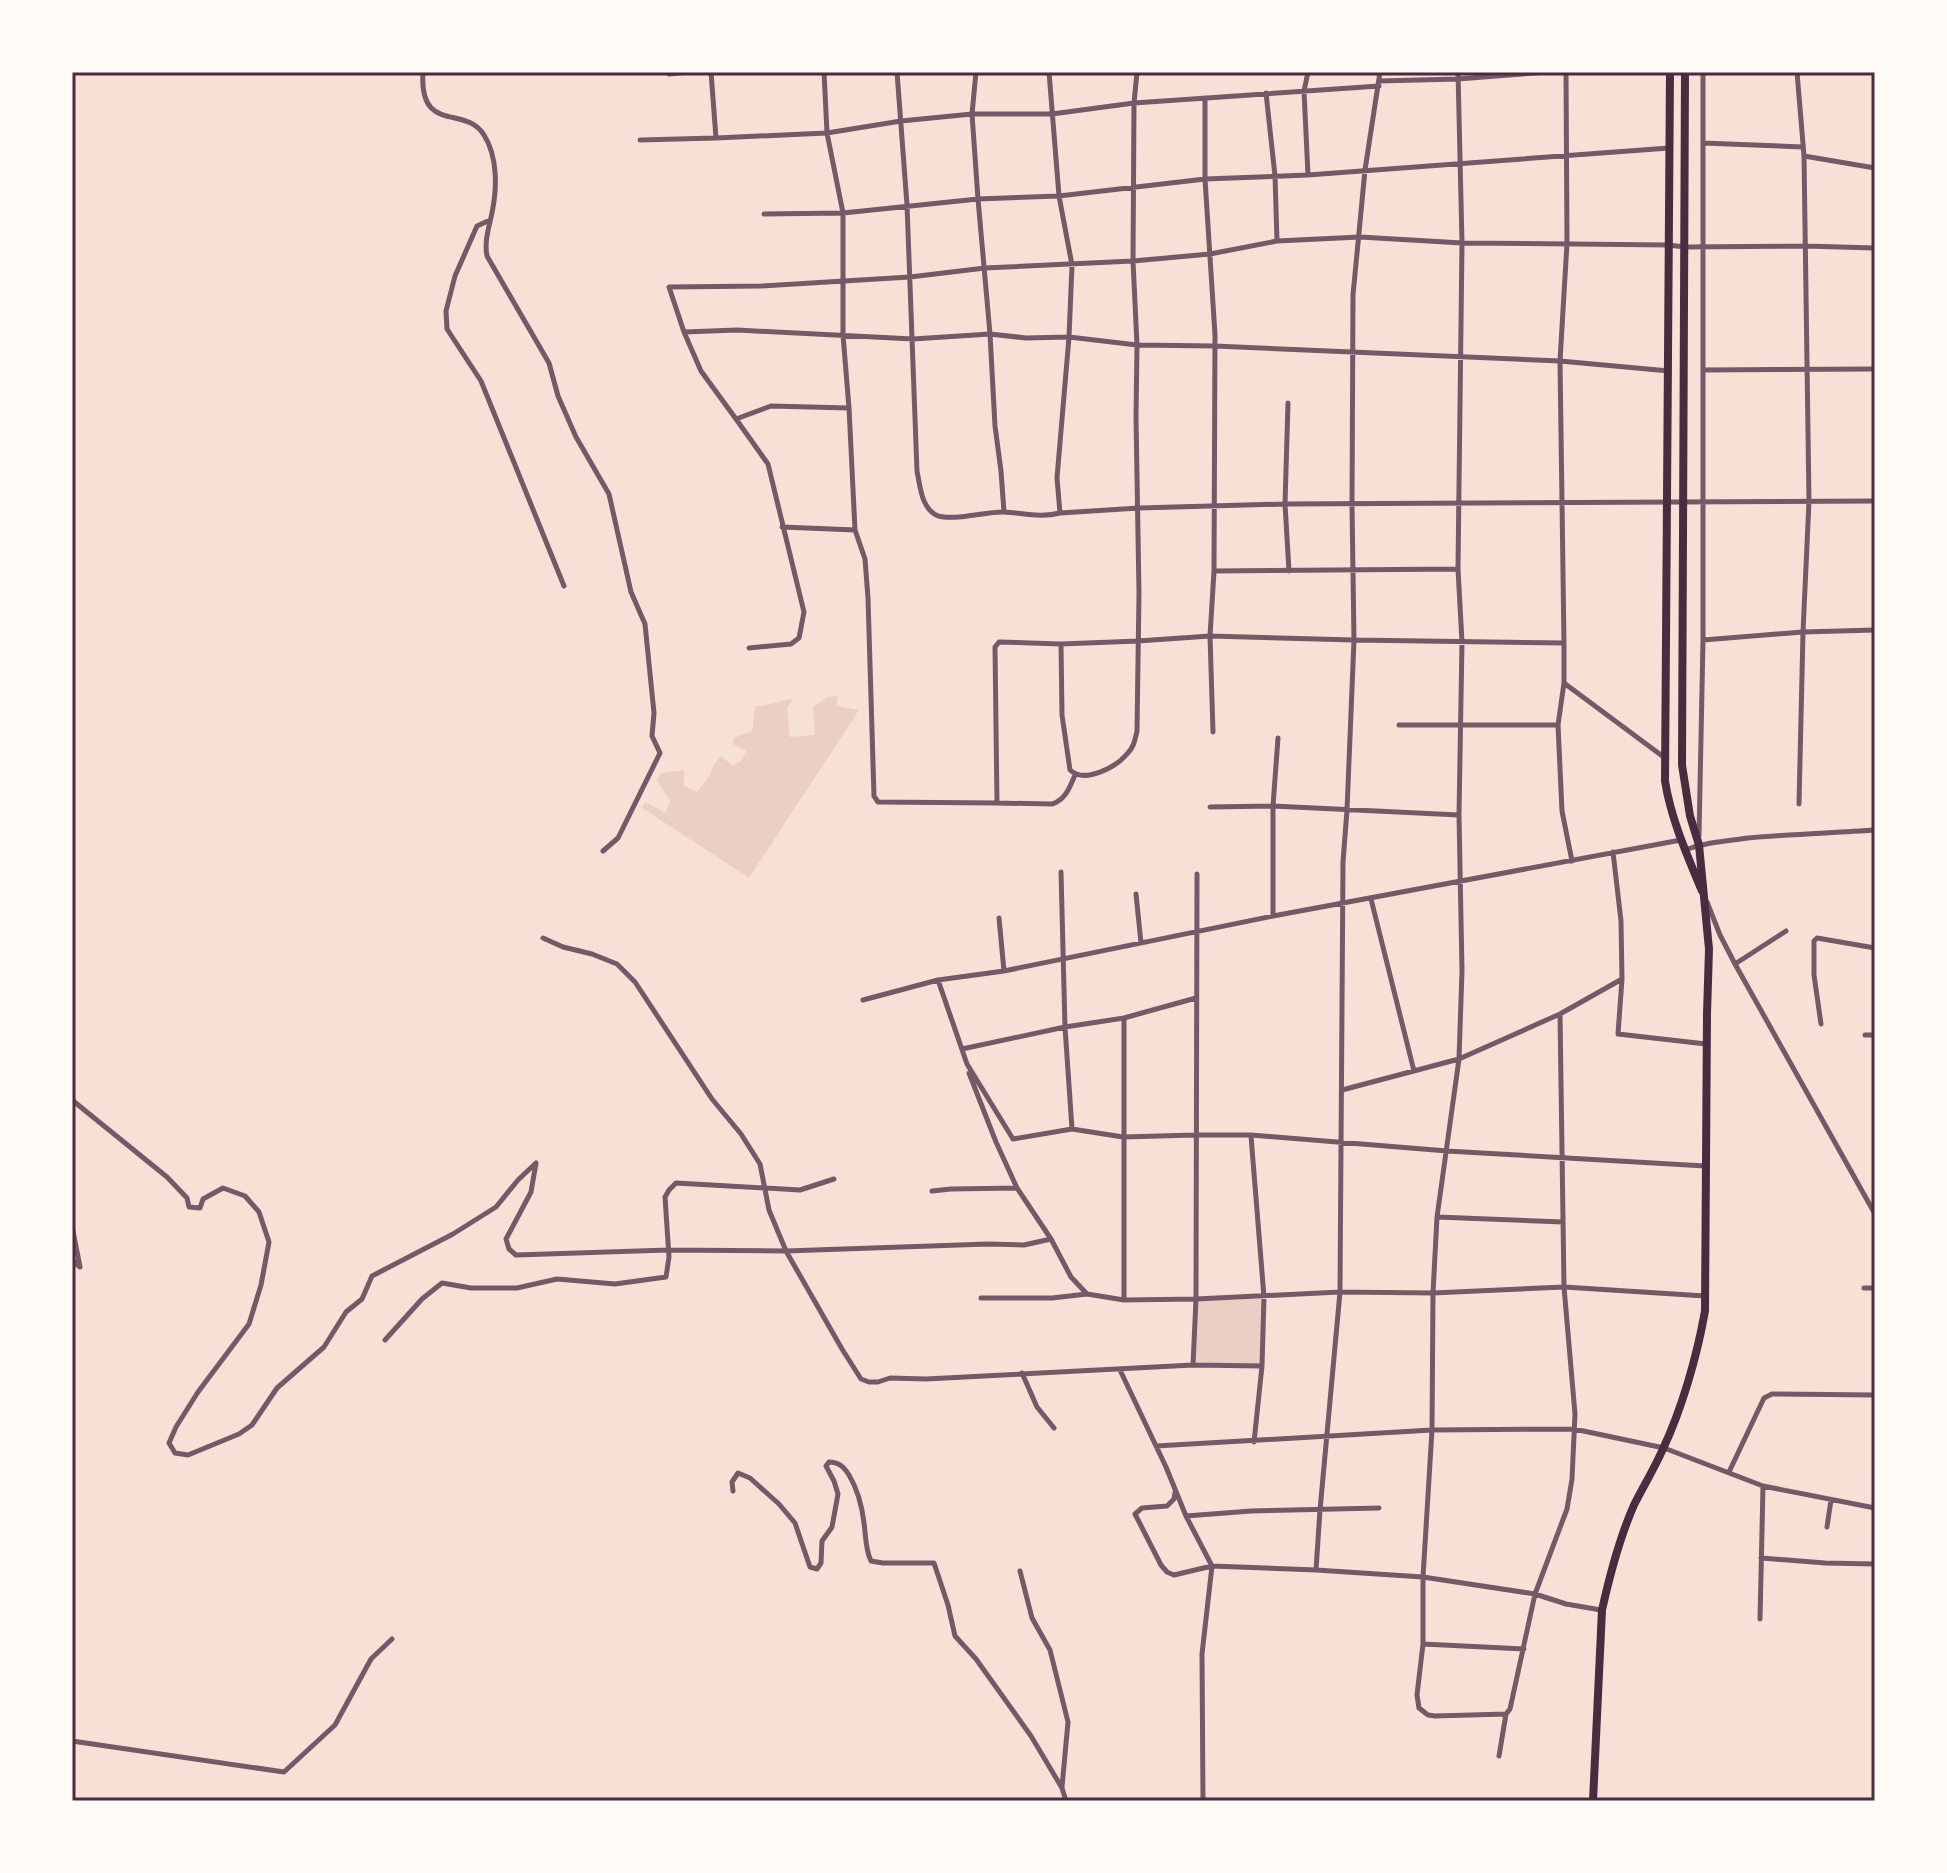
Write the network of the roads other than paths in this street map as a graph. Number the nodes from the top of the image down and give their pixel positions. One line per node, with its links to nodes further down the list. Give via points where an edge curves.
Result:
1 (423, 72): 47 (street, via 422,90 430,108 474,125 485,136 496,174)
2 (688, 72): 17 (street)
3 (711, 72): 28 (street)
4 (824, 72): 27 (street)
5 (897, 72): 26 (street)
6 (976, 72): 24 (street)
7 (1049, 72): 25 (street)
8 (1137, 72): 23 (street)
9 (1308, 72): 20 (street)
10 (1380, 72): 19 (street)
11 (1548, 72): 18 (street)
12 (1566, 72): 34 (street)
13 (1670, 72): 32 (highway)
14 (1685, 72): 54 (highway)
15 (1703, 72): 30 (street)
16 (1797, 72): 31 (street)
17 (669, 74)
18 (1458, 76): 19 (street); 35 (street)
19 (1379, 83): 20 (street); 37 (street)
20 (1304, 91): 21 (street); 38 (street)
21 (1266, 93): 22 (street); 39 (street)
22 (1205, 98): 23 (street); 40 (street)
23 (1134, 103): 25 (street); 41 (street)
24 (972, 114): 25 (street); 26 (street); 43 (street)
25 (1052, 114): 42 (street)
26 (901, 121): 27 (street); 44 (street)
27 (827, 133): 28 (street); 45 (street)
28 (716, 138): 29 (street)
29 (640, 140)
30 (1703, 143): 31 (street); 55 (street)
31 (1803, 147): 33 (street)
32 (1669, 148): 34 (street); 52 (highway)
33 (1804, 156): 36 (street); 53 (street)
34 (1566, 157): 35 (street); 51 (street)
35 (1460, 163): 37 (street); 50 (street)
36 (1875, 168)
37 (1365, 170): 38 (street); 48 (street)
38 (1308, 175): 39 (street)
39 (1275, 176): 40 (street); 49 (street)
40 (1205, 179): 41 (street); 57 (street)
41 (1134, 188): 42 (street); 58 (street)
42 (1059, 196): 43 (street); 59 (street)
43 (978, 199): 44 (street); 60 (street)
44 (907, 205): 45 (street); 61 (street)
45 (843, 213): 46 (street); 62 (street)
46 (764, 214)
47 (490, 220): 99 (street, via 477,226 455,276 447,329 481,381); 128 (street, via 487,256 549,363 576,437 609,494 631,592 645,624 652,736 660,753 618,838)
48 (1360, 237): 49 (street); 50 (street); 70 (street)
49 (1277, 241): 57 (street)
50 (1462, 243): 51 (street); 71 (street)
51 (1567, 243): 52 (street); 72 (street)
52 (1668, 245): 54 (street); 76 (highway)
53 (1805, 246): 55 (street); 56 (street); 73 (street)
54 (1685, 247): 55 (street); 81 (highway)
55 (1702, 247): 75 (street)
56 (1875, 248)
57 (1210, 254): 58 (street); 69 (street)
58 (1133, 261): 59 (street); 68 (street)
59 (1072, 265): 60 (street); 66 (street)
60 (985, 268): 61 (street); 64 (street)
61 (910, 277): 62 (street); 67 (street)
62 (843, 280): 63 (street, via 669,287); 65 (street)
63 (684, 332): 65 (street); 79 (street, via 701,371)
64 (990, 334): 66 (street); 67 (street); 91 (street)
65 (843, 335): 67 (street); 78 (street)
66 (1069, 337): 68 (street); 92 (street, via 1057,478)
67 (913, 339): 91 (street, via 917,471 924,502 935,515 947,517)
68 (1137, 345): 69 (street); 90 (street)
69 (1215, 346): 70 (street); 89 (street)
70 (1354, 353): 71 (street); 88 (street)
71 (1459, 358): 72 (street); 86 (street)
72 (1560, 361): 76 (street); 85 (street)
73 (1807, 369): 74 (street); 75 (street); 83 (street)
74 (1875, 369)
75 (1703, 370): 82 (street)
76 (1669, 371): 80 (highway)
77 (1288, 403): 87 (street)
78 (849, 408): 79 (street, via 771,406); 94 (street)
79 (736, 419): 93 (street, via 768,464)
80 (1668, 501): 81 (street); 85 (street); 116 (highway)
81 (1684, 501): 82 (street); 126 (highway, via 1682,765)
82 (1702, 501): 83 (street); 104 (street)
83 (1809, 501): 84 (street); 101 (street)
84 (1875, 501)
85 (1562, 502): 86 (street); 107 (street)
86 (1459, 503): 88 (street); 95 (street)
87 (1285, 504): 88 (street); 89 (street); 98 (street)
88 (1352, 505): 96 (street)
89 (1215, 507): 90 (street); 97 (street)
90 (1139, 508): 92 (street); 105 (street)
91 (1004, 512): 92 (street)
92 (1060, 513)
93 (782, 527): 94 (street); 109 (street, via 804,612 799,638 791,644)
94 (855, 530): 118 (street, via 865,559 868,598 874,796 878,802)
95 (1458, 569): 96 (street); 106 (street)
96 (1352, 570): 98 (street); 103 (street)
97 (1214, 571): 98 (street); 102 (street)
98 (1289, 571)
99 (564, 586)
100 (1875, 630): 101 (street)
101 (1803, 632): 104 (street); 119 (street)
102 (1210, 636): 103 (street); 105 (street); 114 (street)
103 (1354, 640): 106 (street); 122 (street)
104 (1703, 640): 126 (street)
105 (1138, 641): 108 (street); 117 (street, via 1135,742 1111,768)
106 (1462, 642): 107 (street); 111 (street)
107 (1564, 643): 110 (street)
108 (1061, 644): 117 (street, via 1062,715); 118 (street, via 999,642 995,647)
109 (749, 648)
110 (1564, 683): 113 (street); 116 (street)
111 (1460, 724): 112 (street); 113 (street); 123 (street)
112 (1399, 725)
113 (1558, 725): 130 (street, via 1562,811)
114 (1213, 732)
115 (1278, 738): 120 (street)
116 (1665, 758): 125 (highway, via 1669,806)
117 (1075, 775): 118 (street, via 1059,802)
118 (997, 803)
119 (1799, 804)
120 (1273, 806): 121 (street); 122 (street); 138 (street)
121 (1210, 807)
122 (1347, 810): 123 (street); 137 (street)
123 (1459, 815): 133 (street)
124 (1875, 830): 126 (street)
125 (1681, 840): 127 (highway); 129 (street)
126 (1699, 845): 127 (street); 136 (highway)
127 (1684, 850): 136 (highway)
128 (603, 851)
129 (1613, 852): 130 (street); 148 (street)
130 (1572, 861): 133 (street)
131 (1061, 872): 145 (street)
132 (1197, 874): 141 (street)
133 (1460, 881): 135 (street); 160 (street)
134 (1136, 894): 143 (street)
135 (1371, 899): 137 (street); 162 (street)
136 (1706, 899): 146 (street); 158 (highway)
137 (1344, 903): 138 (street); 163 (street)
138 (1273, 916): 141 (street)
139 (999, 918): 147 (street)
140 (1786, 931): 146 (street)
141 (1196, 933): 143 (street); 150 (street)
142 (543, 938): 174 (street, via 617,964 635,982 741,1134 760,1164)
143 (1141, 943): 145 (street)
144 (1875, 948): 154 (street, via 1814,941)
145 (1063, 959): 147 (street); 155 (street)
146 (1735, 964): 177 (street)
147 (1004, 971): 149 (street)
148 (1622, 979): 152 (street); 158 (street, via 1618,1034)
149 (938, 980): 151 (street); 159 (street)
150 (1196, 998): 153 (street); 166 (street)
151 (863, 1000)
152 (1560, 1014): 160 (street); 171 (street)
153 (1124, 1018): 155 (street); 168 (street)
154 (1821, 1024)
155 (1065, 1027): 159 (street); 165 (street)
156 (1865, 1035): 157 (street)
157 (1875, 1035)
158 (1707, 1045): 172 (highway)
159 (962, 1049): 161 (street)
160 (1459, 1059): 162 (street); 170 (street)
161 (967, 1064): 165 (street, via 1013,1139); 175 (street)
162 (1414, 1071): 163 (street)
163 (1342, 1090): 169 (street)
164 (72, 1100): 182 (street, via 167,1177 189,1207 200,1208 203,1199 223,1188 245,1196 259,1212 269,1242 249,1324 176,1427 169,1443 175,1453 188,1455 252,1425 277,1388 324,1347 346,1312 362,1299 372,1276 496,1207 536,1163 531,1192 506,1239 516,1255)
165 (1072, 1129): 168 (street)
166 (1195, 1135): 167 (street); 168 (street); 194 (street)
167 (1251, 1135): 169 (street); 192 (street)
168 (1123, 1137): 195 (street)
169 (1341, 1143): 170 (street); 188 (street)
170 (1447, 1151): 171 (street); 178 (street)
171 (1563, 1157): 172 (street); 179 (street)
172 (1705, 1166): 191 (highway)
173 (834, 1179): 174 (street, via 800,1190)
174 (766, 1187): 182 (street, via 676,1183 665,1197); 183 (street)
175 (1017, 1188): 176 (street); 181 (street)
176 (932, 1191)
177 (1875, 1214)
178 (1437, 1217): 179 (street); 189 (street)
179 (1563, 1222): 185 (street)
180 (72, 1226): 184 (street, via 80,1267)
181 (1051, 1239): 183 (street, via 1024,1245); 190 (street, via 1071,1277)
182 (668, 1250): 183 (street); 196 (street, via 666,1277 615,1284 557,1279 517,1288 442,1283)
183 (786, 1251): 200 (street, via 861,1379)
184 (72, 1260)
185 (1564, 1287): 189 (street); 191 (street); 203 (street)
186 (1864, 1288): 187 (street)
187 (1875, 1288)
188 (1340, 1292): 189 (street); 192 (street); 205 (street)
189 (1433, 1293): 204 (street)
190 (1087, 1294): 193 (street); 195 (street)
191 (1705, 1296): 208 (highway, via 1694,1363)
192 (1264, 1297): 194 (street); 198 (street)
193 (981, 1298)
194 (1196, 1299): 195 (street); 197 (street)
195 (1124, 1300)
196 (385, 1340)
197 (1193, 1365): 198 (street); 199 (street)
198 (1262, 1366): 206 (street)
199 (1120, 1370): 200 (street); 207 (street)
200 (1022, 1373): 202 (street, via 1037,1407)
201 (1875, 1395): 209 (street, via 1764,1398)
202 (1054, 1428)
203 (1574, 1429): 204 (street); 208 (street); 225 (street, via 1567,1509)
204 (1432, 1430): 205 (street); 224 (street)
205 (1326, 1437): 206 (street); 216 (street)
206 (1254, 1442): 207 (street)
207 (1156, 1446): 212 (street)
208 (1664, 1448): 209 (street); 226 (highway, via 1621,1538)
209 (1729, 1472): 210 (street)
210 (1763, 1486): 213 (street); 219 (street)
211 (733, 1491): 234 (street, via 738,1473 779,1504 795,1523 810,1567 817,1569 838,1494 826,1466 835,1462 844,1467 861,1502 871,1561 934,1563 955,1636 1017,1716)
212 (1175, 1492): 217 (street); 221 (street, via 1171,1504 1135,1514 1167,1572)
213 (1831, 1500): 215 (street); 218 (street)
214 (1379, 1508): 216 (street)
215 (1875, 1508)
216 (1320, 1510): 217 (street); 222 (street)
217 (1186, 1516): 221 (street)
218 (1827, 1527)
219 (1761, 1558): 220 (street); 227 (street)
220 (1875, 1564)
221 (1212, 1566): 222 (street); 236 (street, via 1202,1654)
222 (1316, 1570): 224 (street)
223 (1020, 1571): 234 (street, via 1032,1618 1050,1650 1068,1722)
224 (1423, 1577): 225 (street); 229 (street)
225 (1535, 1594): 226 (street); 230 (street)
226 (1602, 1610): 237 (highway)
227 (1760, 1619)
228 (392, 1639): 232 (street, via 371,1659 335,1725 284,1772)
229 (1423, 1644): 230 (street); 231 (street, via 1419,1708 1435,1716)
230 (1524, 1649): 231 (street)
231 (1506, 1714): 233 (street)
232 (72, 1741)
233 (1499, 1756)
234 (1062, 1788): 235 (street)
235 (1066, 1801)
236 (1203, 1801)
237 (1593, 1801)

